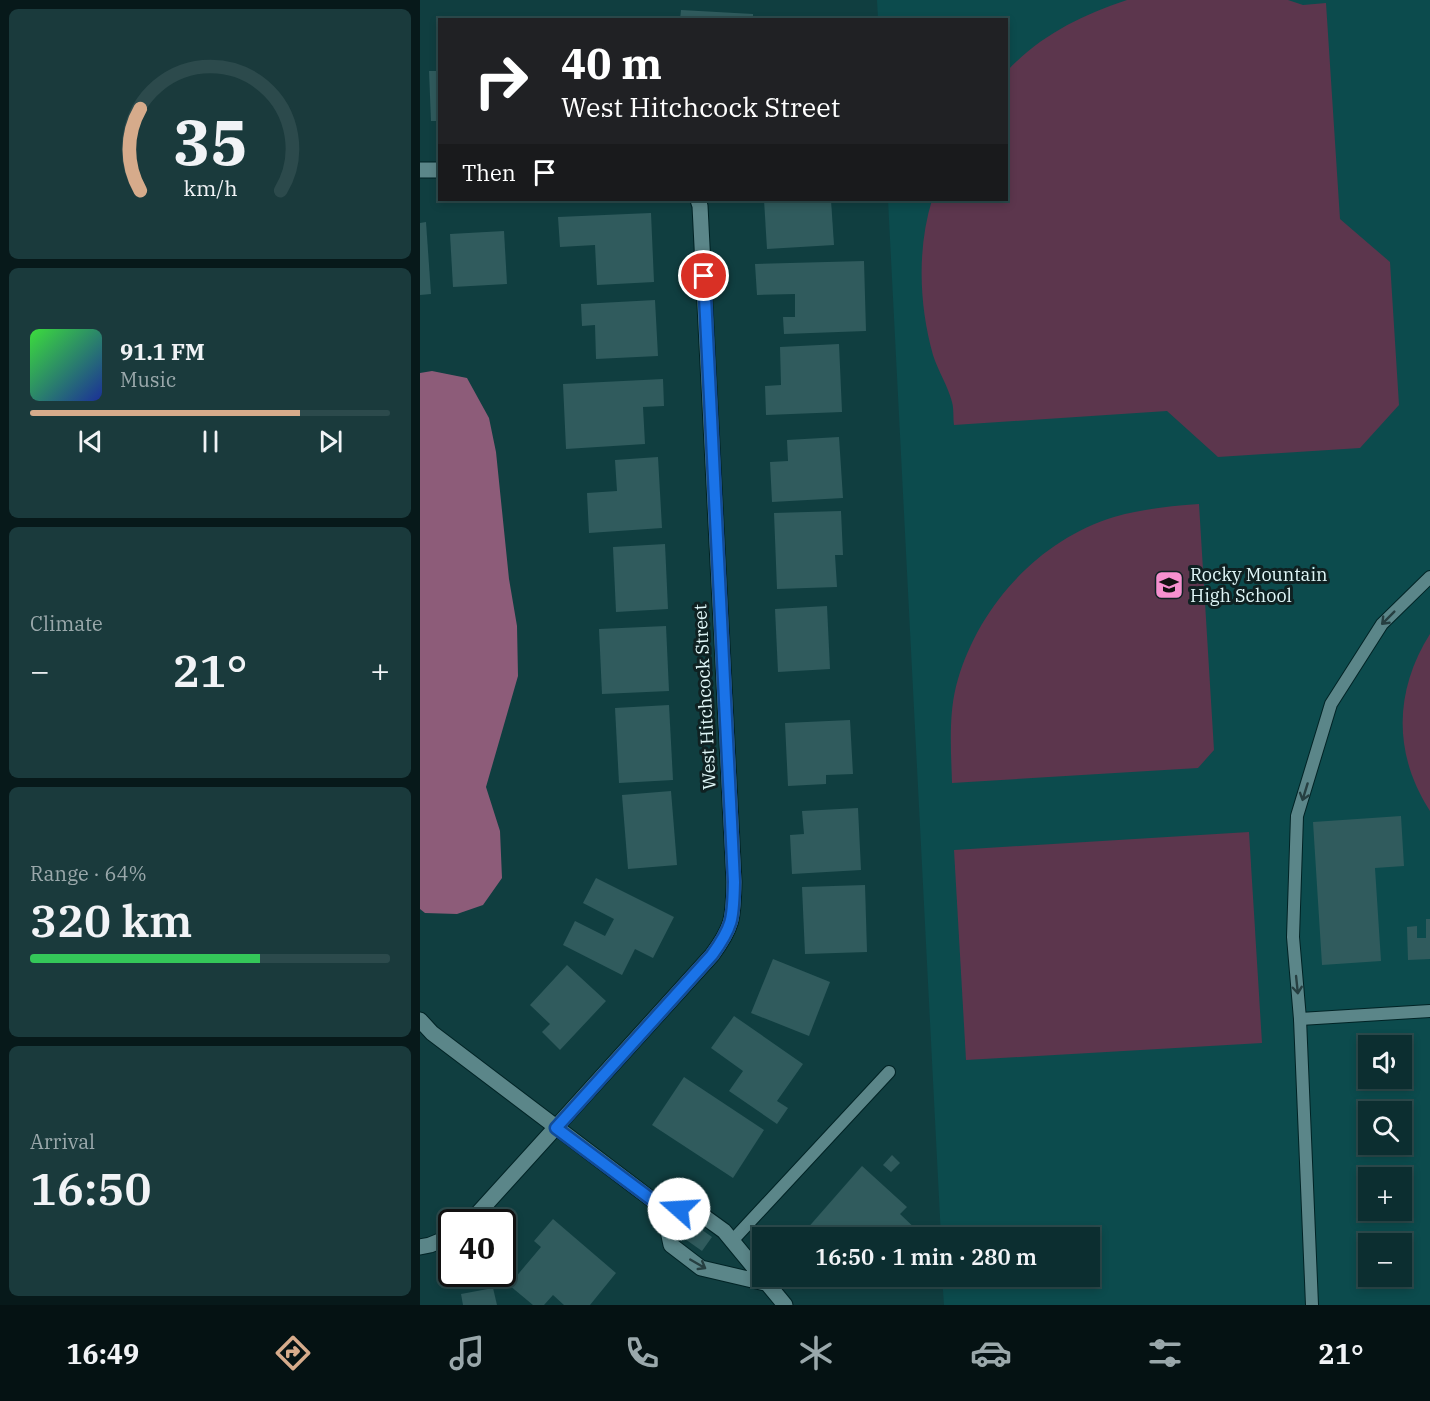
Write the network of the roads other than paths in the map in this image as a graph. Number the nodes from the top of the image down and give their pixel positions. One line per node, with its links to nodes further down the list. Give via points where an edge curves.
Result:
1 (438, 170): 2 (street)
2 (420, 171)
3 (698, 201): 9 (street, West Hitchcock Street, via 734,882 732,919 712,955)
4 (1430, 577): 6 (lane, one-way to 6, via 1382,624 1331,704 1297,816 1293,937)
5 (1430, 1011): 6 (lane)
6 (1300, 1019): 19 (lane)
7 (420, 1020): 9 (street)
8 (889, 1072): 12 (lane)
9 (556, 1128): 10 (street); 11 (street, West Hitchcock Street)
10 (663, 1208): 12 (street, via 695,1210); 16 (street, one-way to 16, via 671,1245 701,1268)
11 (482, 1209)
12 (732, 1241): 15 (street)
13 (438, 1242): 14 (street)
14 (420, 1247)
15 (752, 1266)
16 (752, 1280)
17 (769, 1287): 18 (street)
18 (785, 1305)
19 (1312, 1305)

